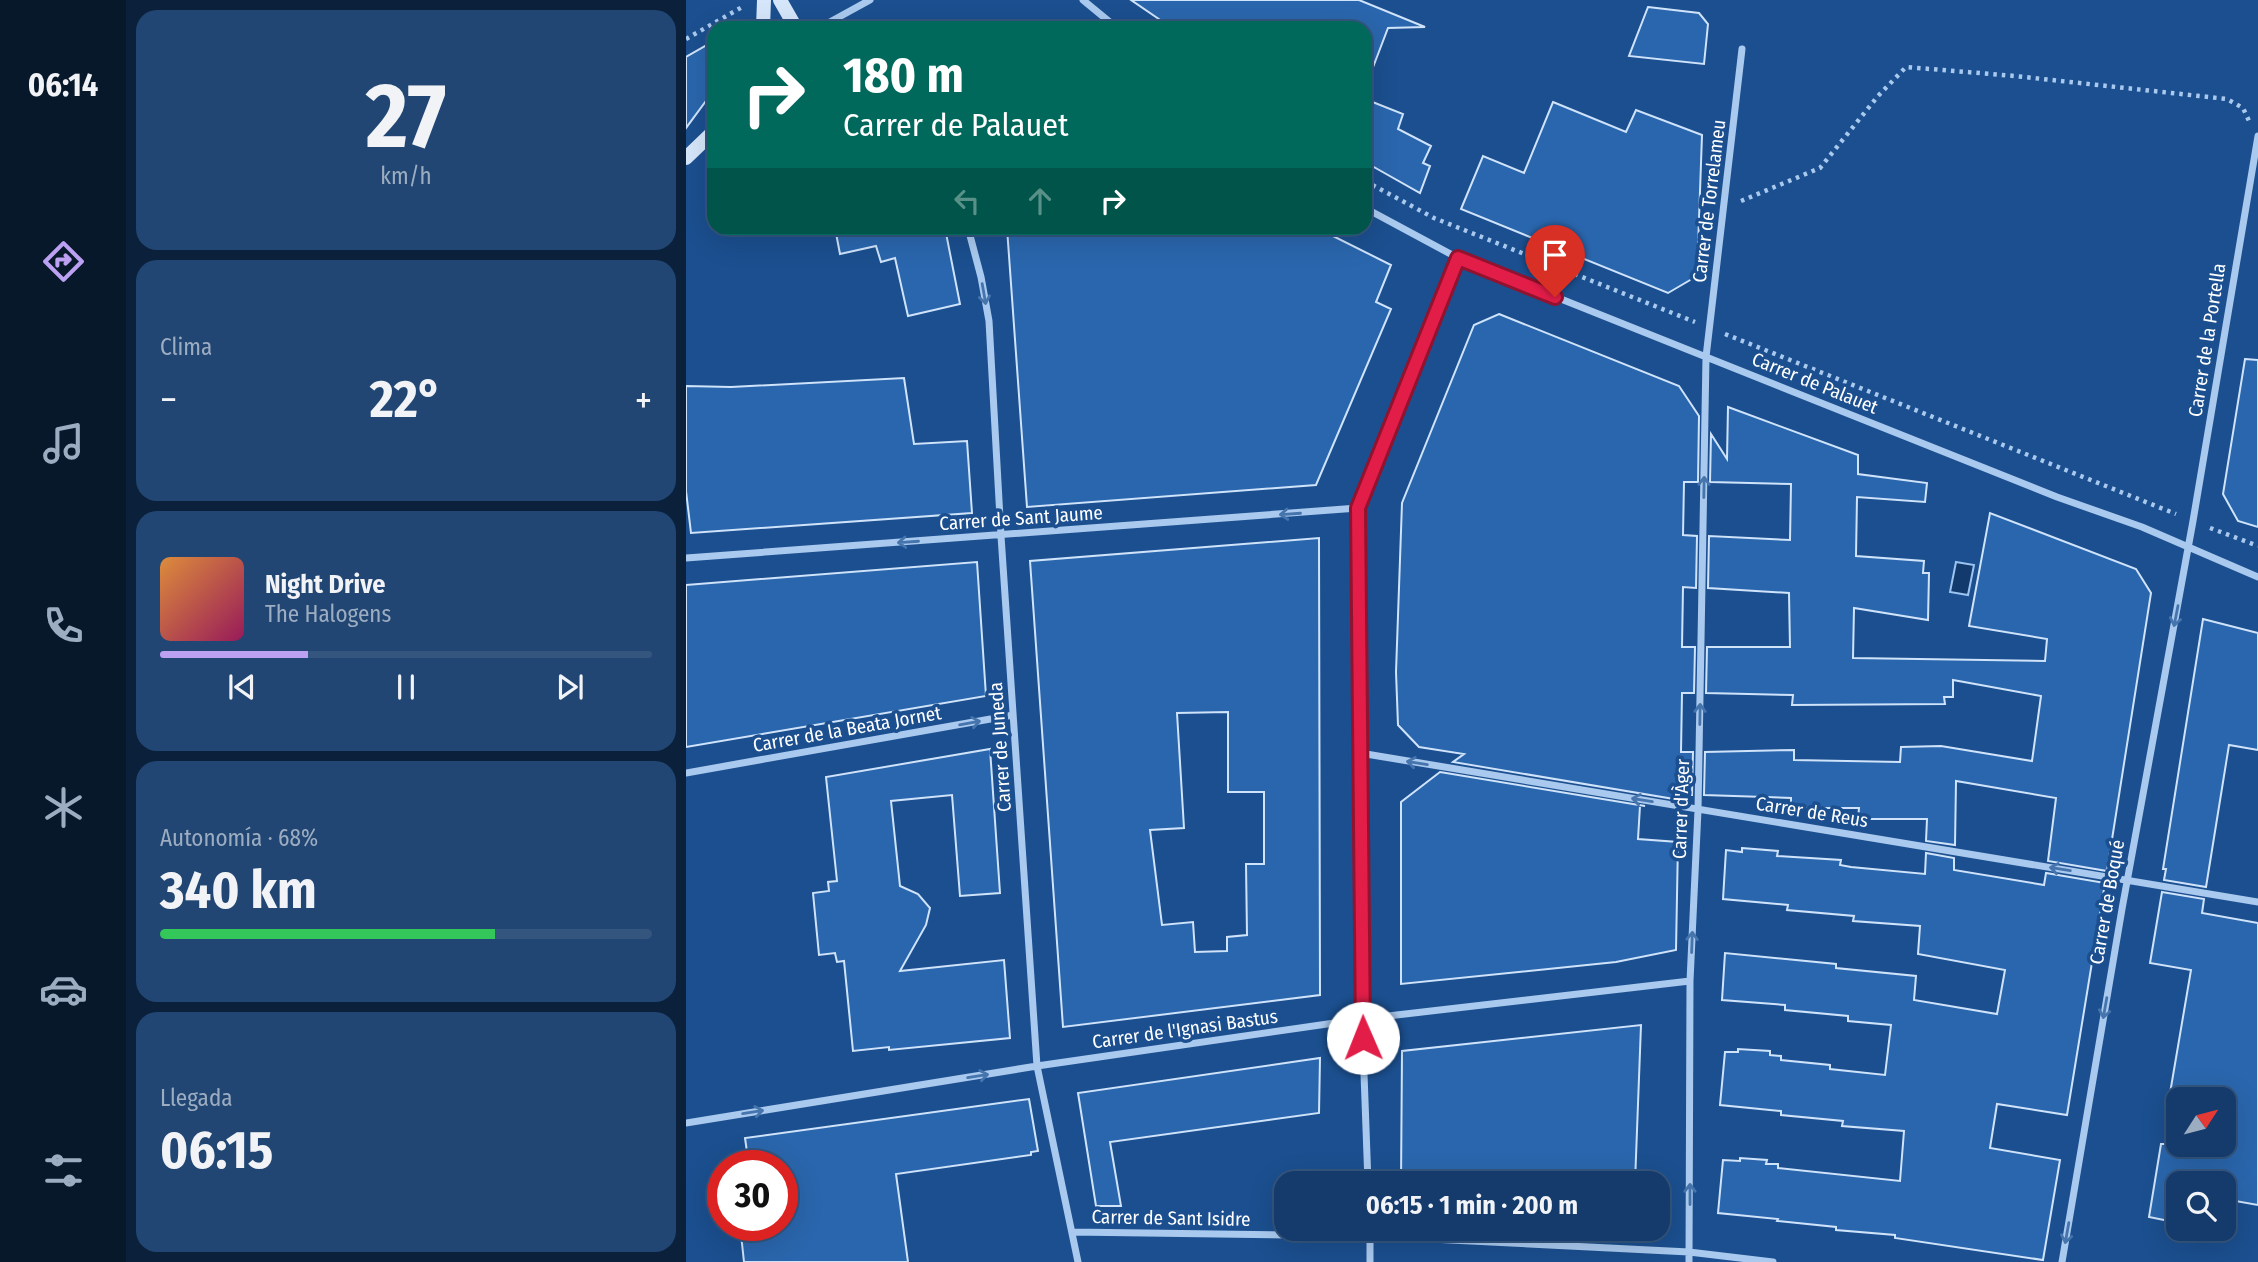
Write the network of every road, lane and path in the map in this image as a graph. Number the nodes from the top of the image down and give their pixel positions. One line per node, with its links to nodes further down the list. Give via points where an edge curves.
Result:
1 (754, 0): 6 (path)
2 (764, 0): 7 (main road)
3 (780, 0): 8 (main road)
4 (870, 0): 9 (street)
5 (1083, 0): 10 (street)
6 (716, 21)
7 (763, 21)
8 (792, 21)
9 (832, 21)
10 (1108, 21)
11 (707, 26): 12 (path)
12 (686, 38)
13 (1742, 49): 18 (street, Carrer de Torrelameu)
14 (2258, 136): 18 (path, via 2243,108 2227,99 1906,67 1820,168); 25 (street, Carrer de la Portella)
15 (707, 138): 16 (main road)
16 (686, 158)
17 (1372, 185): 22 (path, via 1434,218)
18 (1724, 208): 22 (street, Carrer de Torrelameu)
19 (1372, 212): 21 (street, Carrer de Palauet)
20 (970, 235): 26 (street, Carrer de Juneda, one-way to 26, via 989,321)
21 (1458, 258): 23 (street, Carrer de Palauet); 24 (street)
22 (1710, 328): 23 (street, Carrer de Torrelameu); 25 (path)
23 (1706, 357): 28 (street, Carrer de Palauet); 34 (street, Carrer d'Àger, one-way to 23)
24 (1358, 508): 26 (street, Carrer de Sant Jaume, one-way to 26); 32 (street)
25 (2193, 521): 27 (path); 28 (street, Carrer de la Portella)
26 (1001, 536): 29 (street, Carrer de Sant Jaume, one-way to 29); 31 (street, Carrer de Juneda)
27 (2258, 546)
28 (2188, 548): 30 (street, Carrer de Palauet); 35 (street, Carrer de Boqué, one-way to 35)
29 (686, 558)
30 (2258, 577)
31 (1013, 715): 33 (street, Carrer de la Beata Jornet, one-way to 31); 39 (street, Carrer de Juneda)
32 (1360, 753): 34 (street, Carrer de Reus, one-way to 32); 38 (street)
33 (686, 773)
34 (1698, 810): 35 (street, Carrer de Reus, one-way to 34); 37 (street, Carrer d'Àger, one-way to 34)
35 (2127, 880): 36 (street, Carrer de Reus); 51 (street, Carrer de Boqué, one-way to 51)
36 (2258, 902)
37 (1690, 981): 38 (street, Carrer de l'Ignasi Bastus); 46 (street, Carrer d'Àger, one-way to 37)
38 (1363, 1019): 39 (street, Carrer de l'Ignasi Bastus); 41 (street)
39 (1037, 1066): 40 (street, Carrer de l'Ignasi Bastus, one-way to 39); 42 (street, Carrer de Juneda)
40 (686, 1123)
41 (1368, 1171)
42 (1072, 1232): 43 (street, Carrer de Sant Isidre); 47 (street, Carrer de Juneda)
43 (1274, 1232)
44 (1370, 1241): 48 (street)
45 (1514, 1241): 46 (street, Carrer de Sant Isidre)
46 (1689, 1252): 49 (street, Carrer d'Àger); 50 (street, Carrer de Sant Isidre)
47 (1078, 1262)
48 (1370, 1262)
49 (1689, 1262)
50 (1773, 1262)
51 (2062, 1262)

